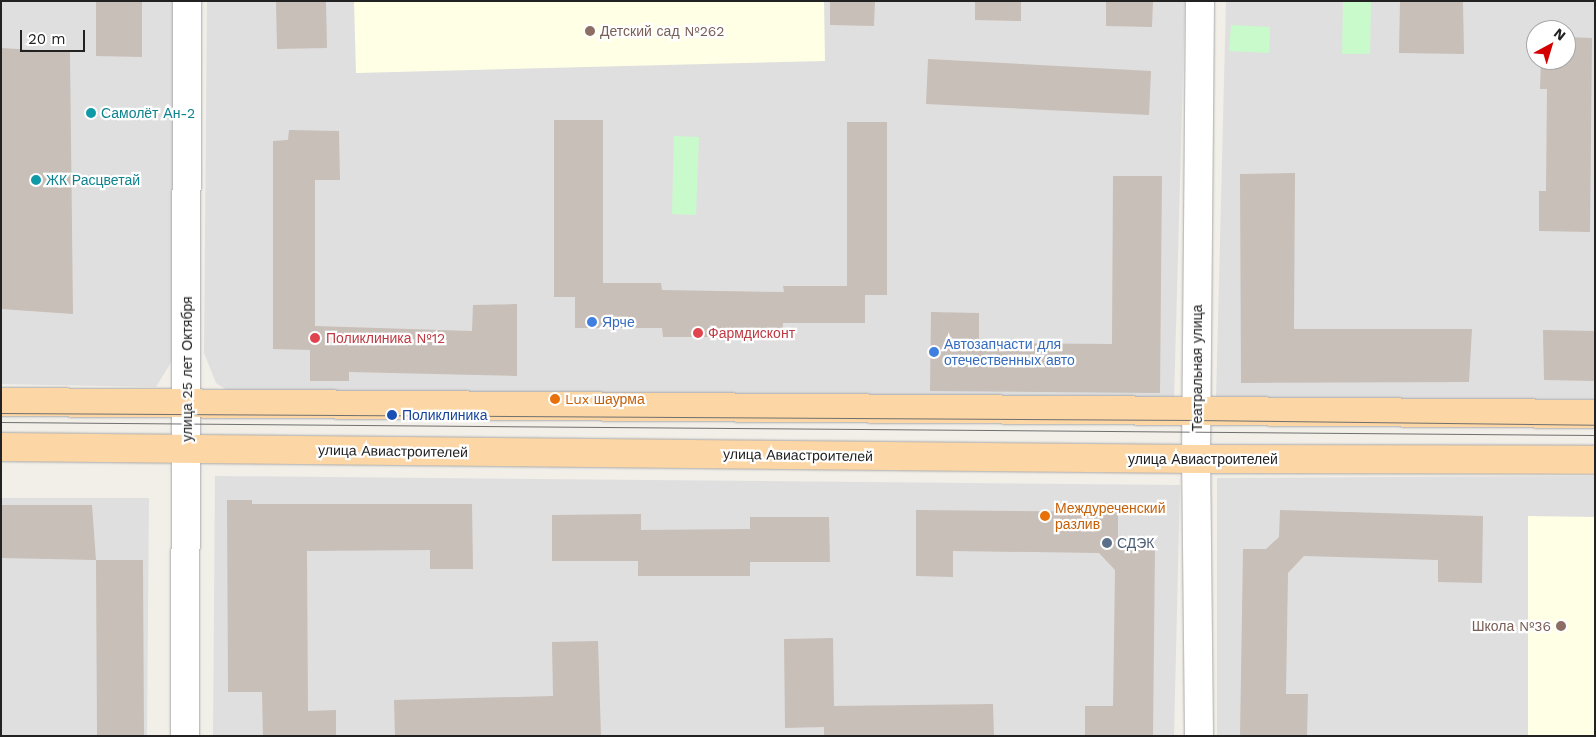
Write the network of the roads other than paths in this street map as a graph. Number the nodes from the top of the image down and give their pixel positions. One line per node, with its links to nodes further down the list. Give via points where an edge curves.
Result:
1 (186, 1): 4 (street, улица 25 лет Октября)
2 (1200, 1): 5 (street, Театральная улица)
3 (1, 402): 4 (main road)
4 (187, 404): 5 (main road); 8 (street, улица 25 лет Октября)
5 (1197, 410): 6 (main road); 9 (street, Театральная улица)
6 (1595, 414)
7 (1, 447): 8 (main road, улица Авиастроителей)
8 (187, 449): 9 (main road, улица Авиастроителей); 11 (street, улица 25 лет Октября)
9 (1196, 459): 10 (main road, улица Авиастроителей); 12 (street, Театральная улица)
10 (1595, 460)
11 (185, 736)
12 (1199, 736)

